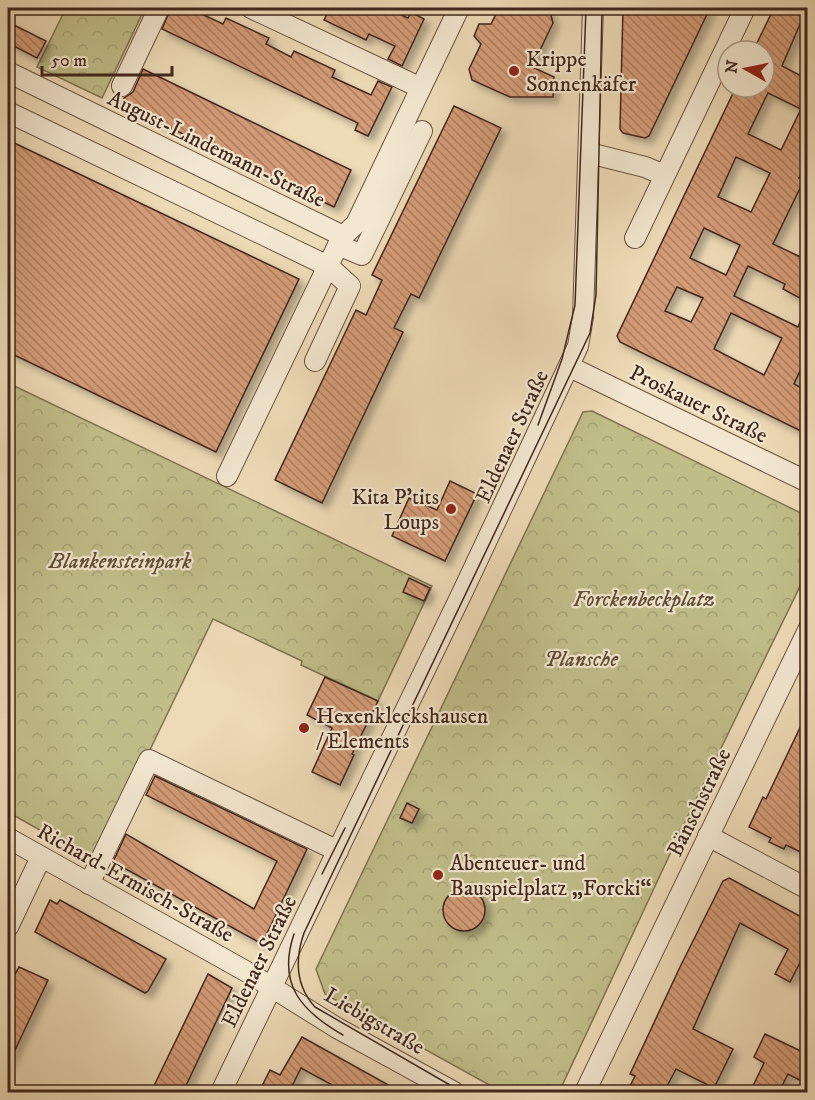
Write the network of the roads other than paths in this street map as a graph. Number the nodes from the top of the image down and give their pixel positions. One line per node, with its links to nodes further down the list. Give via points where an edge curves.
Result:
1 (159, 8): 7 (street)
2 (251, 8): 8 (street)
3 (459, 8): 8 (street)
4 (593, 8): 11 (street, Eldenaer Straße)
5 (745, 8): 12 (street)
6 (8, 72): 14 (street, August-Lindemann-Straße)
7 (122, 86)
8 (419, 87): 14 (street, via 356,224)
9 (8, 112): 15 (street)
10 (422, 131): 14 (street, August-Lindemann-Straße, via 362,255)
11 (589, 153): 12 (street, via 645,166); 17 (street, Eldenaer Straße, via 582,330)
12 (664, 175): 13 (street)
13 (635, 238)
14 (340, 241): 15 (street)
15 (328, 266): 16 (street, via 350,286); 18 (street)
16 (315, 361)
17 (570, 367): 19 (street, Proskauer Straße); 23 (street, Eldenaer Straße)
18 (227, 476)
19 (807, 482)
20 (807, 630): 21 (street, Bänschstraße)
21 (708, 837): 26 (street); 31 (street, Bänschstraße)
22 (8, 838): 24 (street, Richard-Ermisch-Straße)
23 (338, 850): 25 (street, via 149,760); 28 (street, Eldenaer Straße)
24 (41, 857): 25 (street, Richard-Ermisch-Straße); 27 (street)
25 (89, 884): 28 (street, Richard-Ermisch-Straße)
26 (807, 889)
27 (8, 927)
28 (273, 987): 29 (street, Eldenaer Straße); 30 (street, Liebigstraße, via 337,1028)
29 (221, 1092)
30 (454, 1092)
31 (585, 1092)

